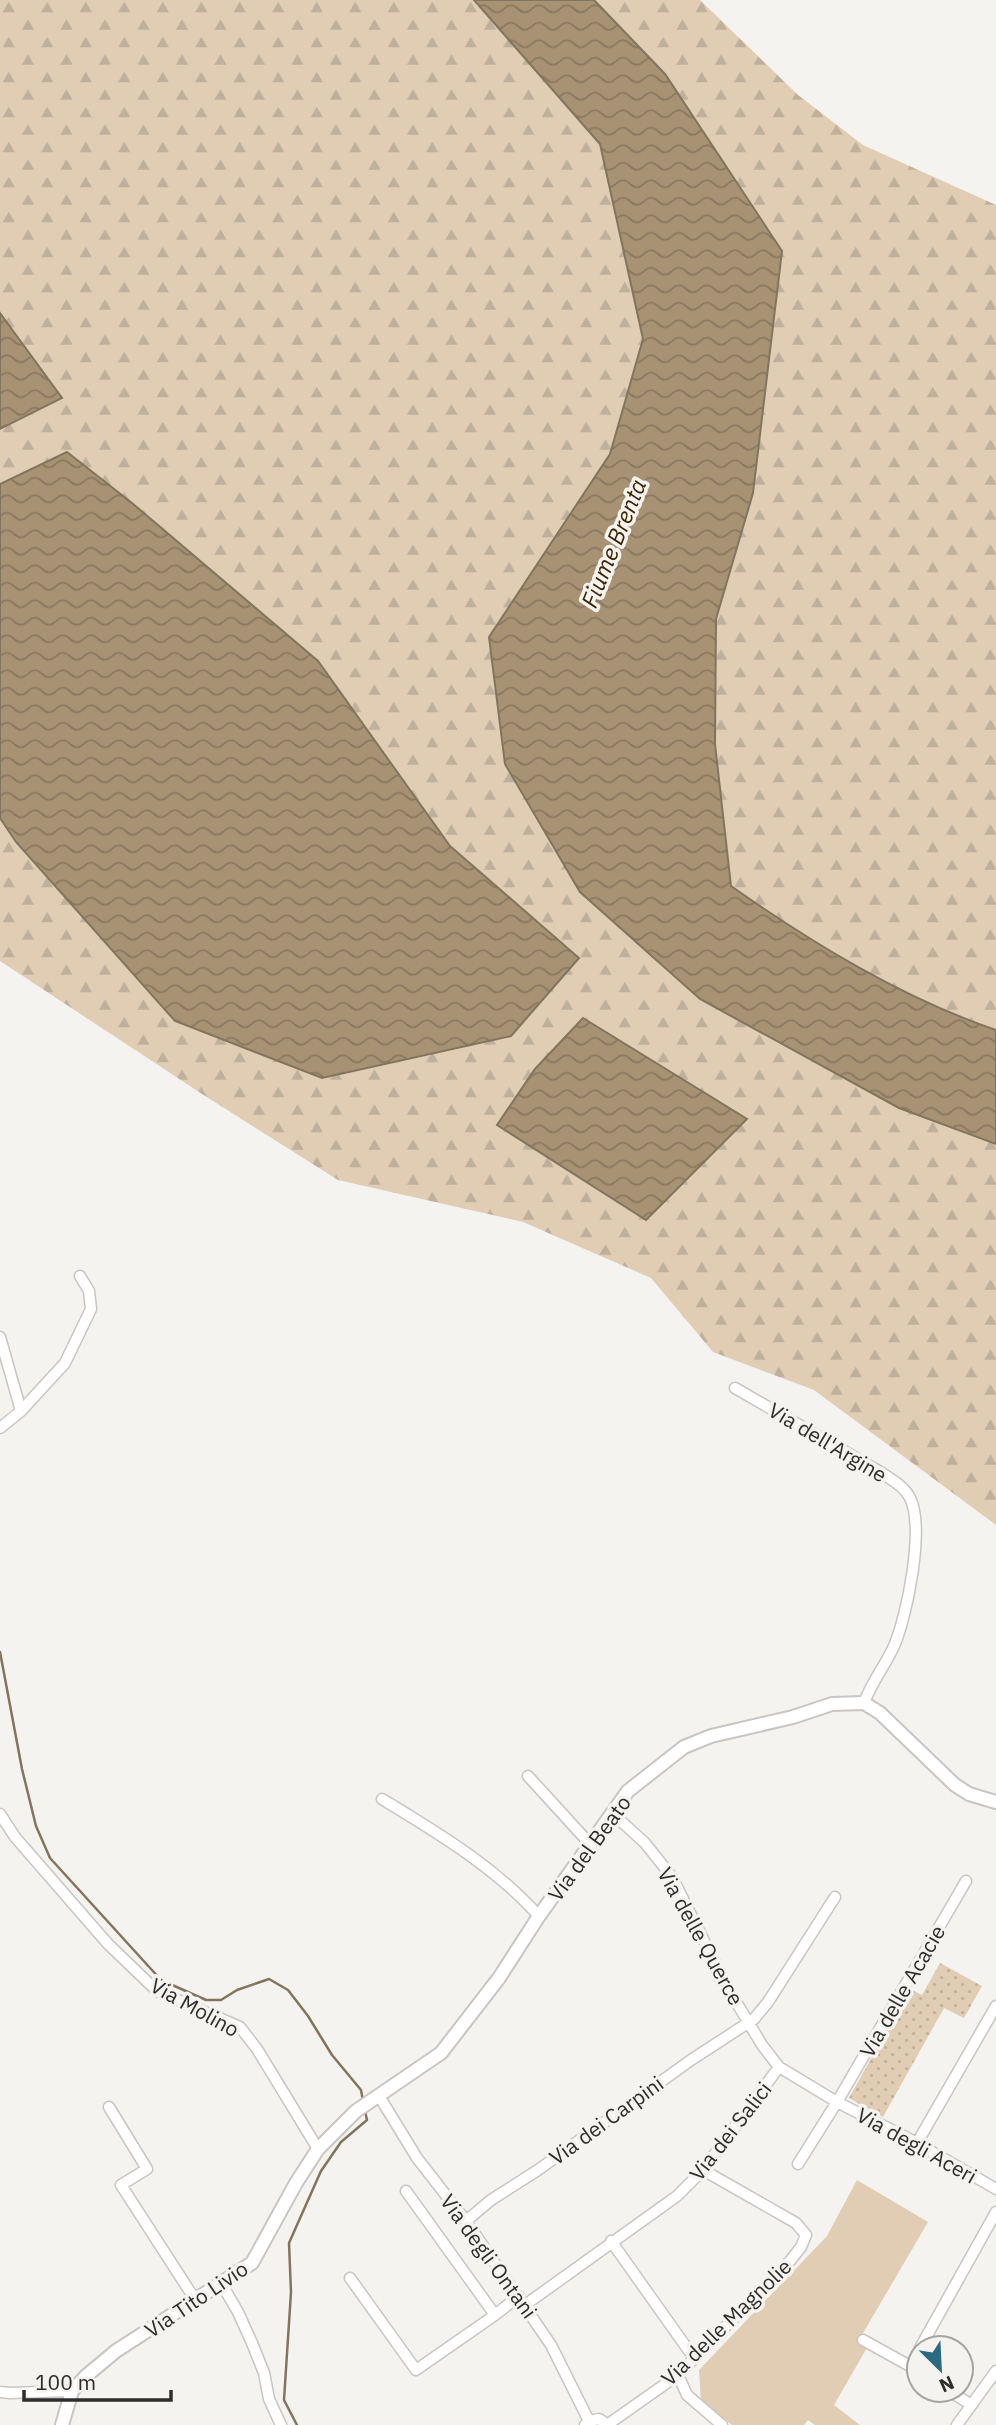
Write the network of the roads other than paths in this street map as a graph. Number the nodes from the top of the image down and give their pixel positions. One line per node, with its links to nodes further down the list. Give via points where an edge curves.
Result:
1 (79, 1276): 4 (street, via 89,1291 91,1310 86,1322 65,1363)
2 (0, 1337): 4 (street)
3 (735, 1388): 6 (street, Via dell'Argine, via 883,1473 910,1498 916,1535 906,1614)
4 (21, 1411): 5 (street)
5 (0, 1428)
6 (864, 1703): 9 (street, via 955,1785); 10 (street, Via del Beato, via 832,1704 711,1736 684,1748 628,1791)
7 (528, 1776): 12 (street)
8 (382, 1799): 15 (street, via 453,1843 517,1891)
9 (996, 1802)
10 (613, 1814): 12 (street, Via del Beato); 17 (street, Via delle Querce, via 673,1877)
11 (1, 1821): 23 (street, Via Molino, via 108,1944 157,1991 240,2027)
12 (590, 1844): 15 (street, Via del Beato)
13 (967, 1881): 20 (street, Via delle Acacie)
14 (835, 1897): 17 (street, Via dei Carpini, via 768,2002)
15 (539, 1916): 19 (street, Via del Beato, via 492,1988 441,2053)
16 (996, 2006): 22 (street)
17 (748, 2022): 18 (street, Via delle Querce); 29 (street, Via dei Carpini)
18 (779, 2067): 20 (street, Via degli Aceri); 25 (street, Via dei Salici)
19 (375, 2099): 23 (street, Via del Beato, via 356,2111); 29 (street, Via degli Ontani)
20 (837, 2102): 22 (street, Via degli Aceri); 24 (street, Via degli Aceri)
21 (109, 2107): 34 (street, via 147,2169 121,2185)
22 (917, 2143): 26 (street, Via degli Aceri)
23 (318, 2149): 32 (street, Via Tito Livio, via 253,2263)
24 (798, 2164)
25 (703, 2170): 30 (street, Via dei Salici, via 677,2196); 41 (street, Via delle Magnolie, via 796,2223 806,2235 790,2261)
26 (996, 2189)
27 (406, 2191): 35 (street)
28 (996, 2212): 36 (street)
29 (466, 2221): 33 (street, Via degli Ontani)
30 (611, 2241): 33 (street, Via dei Salici); 38 (street)
31 (350, 2278): 35 (street, Via dei Salici, via 416,2370)
32 (221, 2284): 34 (street, Via Tito Livio); 48 (street, via 252,2343)
33 (522, 2300): 35 (street, Via dei Salici); 46 (street, Via degli Ontani, via 551,2345)
34 (196, 2301): 42 (street, Via Tito Livio, via 116,2351)
35 (495, 2315)
36 (927, 2334)
37 (863, 2340): 39 (street)
38 (689, 2351)
39 (905, 2363)
40 (996, 2371): 44 (street)
41 (678, 2375): 49 (street, Via delle Magnolie); 50 (street, via 687,2395)
42 (72, 2391): 43 (street); 47 (street)
43 (0, 2392)
44 (975, 2398)
45 (970, 2404): 51 (street)
46 (587, 2423): 49 (street, via 599,2419)
47 (62, 2425)
48 (281, 2425)
49 (608, 2425)
50 (722, 2425)
51 (957, 2425)

